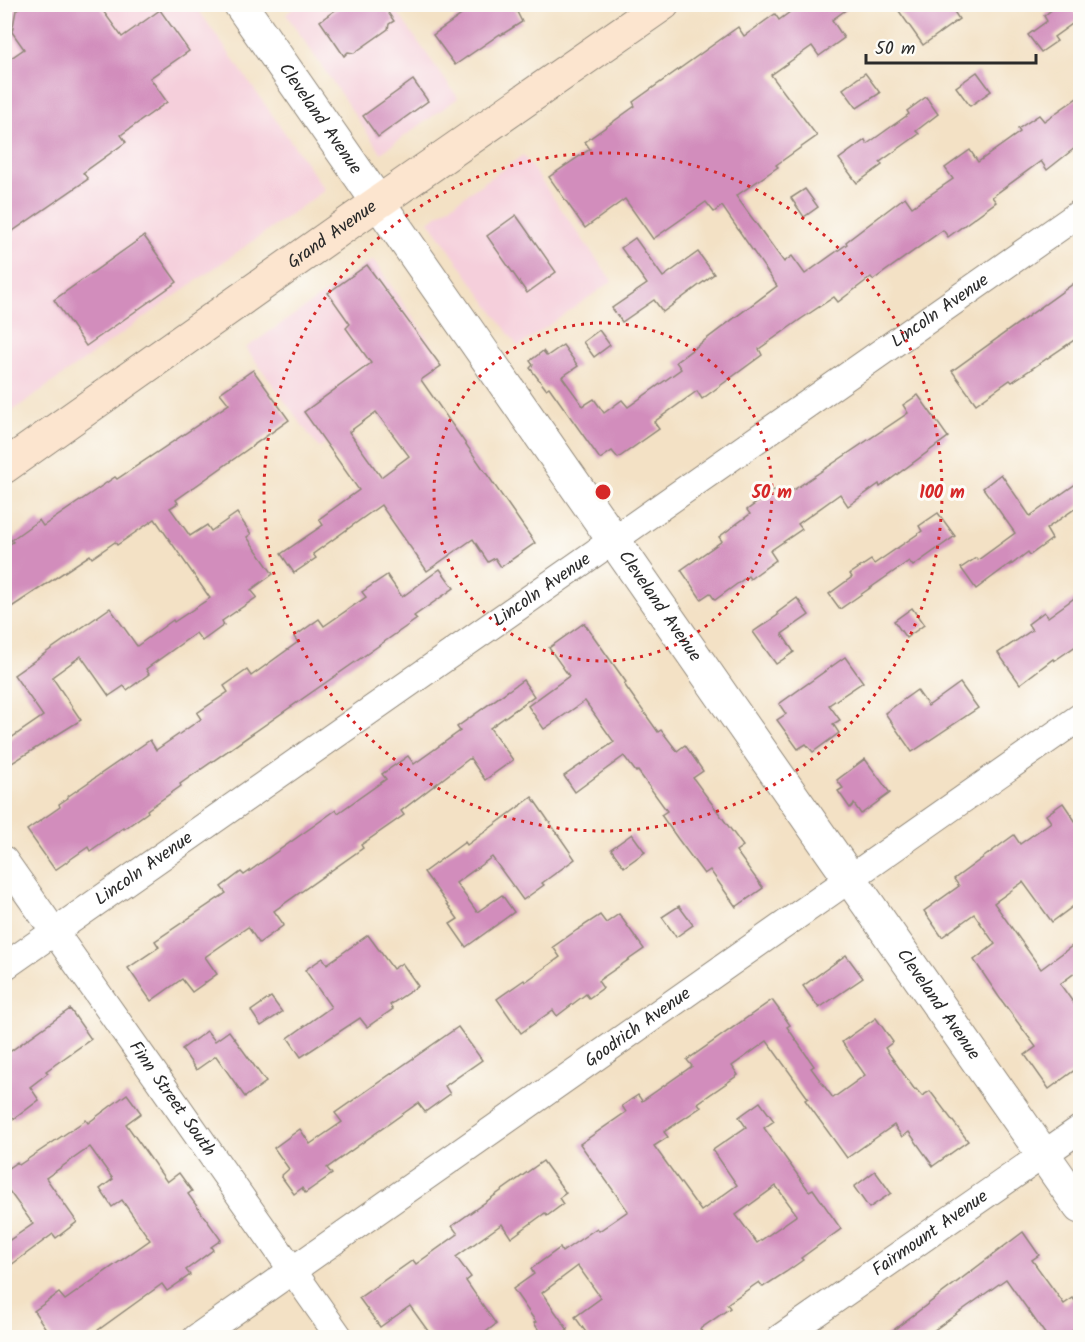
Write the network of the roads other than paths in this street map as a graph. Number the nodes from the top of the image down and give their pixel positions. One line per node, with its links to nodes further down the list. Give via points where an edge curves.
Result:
1 (240, 4): 3 (street, Cleveland Avenue)
2 (663, 4): 3 (main road, Grand Avenue)
3 (378, 203): 5 (main road, Grand Avenue); 6 (street, Cleveland Avenue)
4 (1080, 213): 6 (street, Lincoln Avenue)
5 (4, 467)
6 (614, 541): 9 (street, Cleveland Avenue); 10 (street, Lincoln Avenue)
7 (1080, 717): 9 (street, Goodrich Avenue)
8 (4, 860): 10 (street, Finn Street South)
9 (850, 879): 13 (street, Cleveland Avenue); 15 (street, Goodrich Avenue)
10 (55, 932): 11 (street, Lincoln Avenue); 15 (street, Finn Street South)
11 (4, 967)
12 (1080, 1128): 13 (street, Fairmount Avenue)
13 (1043, 1154): 14 (street, Cleveland Avenue); 18 (street, Fairmount Avenue)
14 (1080, 1206)
15 (292, 1270): 16 (street, Goodrich Avenue); 17 (street, Finn Street South)
16 (196, 1338)
17 (340, 1338)
18 (780, 1338)

